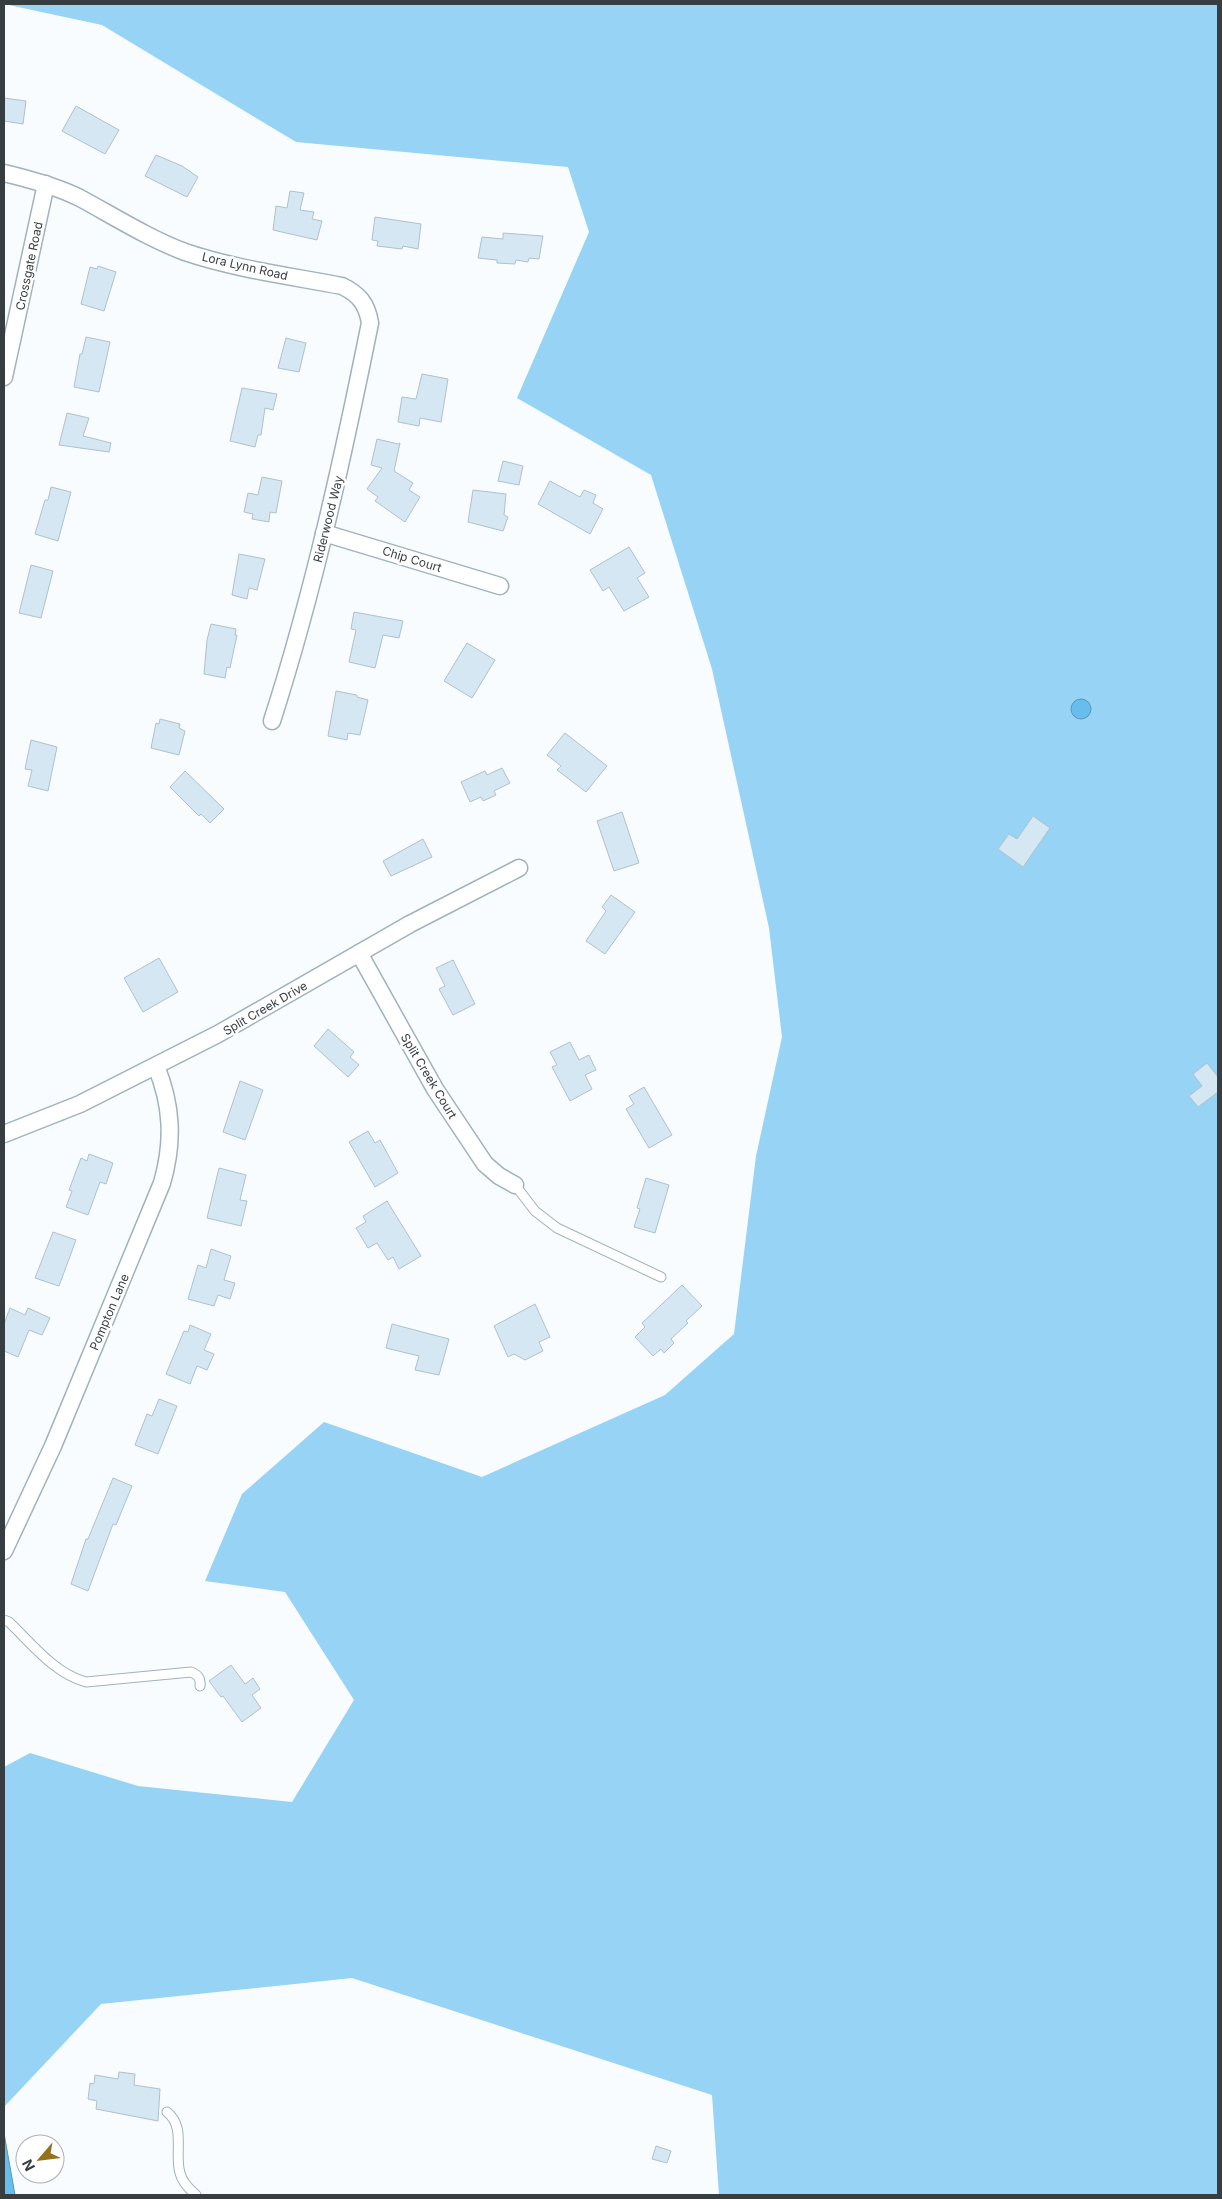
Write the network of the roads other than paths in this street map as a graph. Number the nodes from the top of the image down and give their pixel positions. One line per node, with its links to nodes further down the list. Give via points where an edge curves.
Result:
1 (4, 173): 2 (street, Lora Lynn Road)
2 (46, 184): 3 (street, Lora Lynn Road, via 185,252 342,286 362,299); 4 (street, Crossgate Road)
3 (368, 314): 5 (street, Riderwood Way, via 370,323 345,449)
4 (4, 377)
5 (324, 533): 6 (street, Chip Court); 7 (street, Riderwood Way, via 299,637)
6 (500, 586)
7 (272, 721)
8 (519, 868): 9 (street, Split Creek Drive)
9 (359, 953): 10 (street, Split Creek Drive); 12 (street, Split Creek Court, via 435,1089 485,1164)
10 (156, 1066): 11 (street, Split Creek Drive, via 60,1113); 14 (street, Pompton Lane, via 170,1109 169,1158 162,1182 53,1446)
11 (4, 1134)
12 (515, 1185): 13 (lane, via 542,1218 557,1228)
13 (661, 1277)
14 (4, 1550)
15 (4, 1620): 16 (lane, via 73,1679 86,1682 191,1672 197,1675)
16 (200, 1686)
17 (167, 2112): 18 (lane, via 178,2124 180,2174)
18 (196, 2195)

